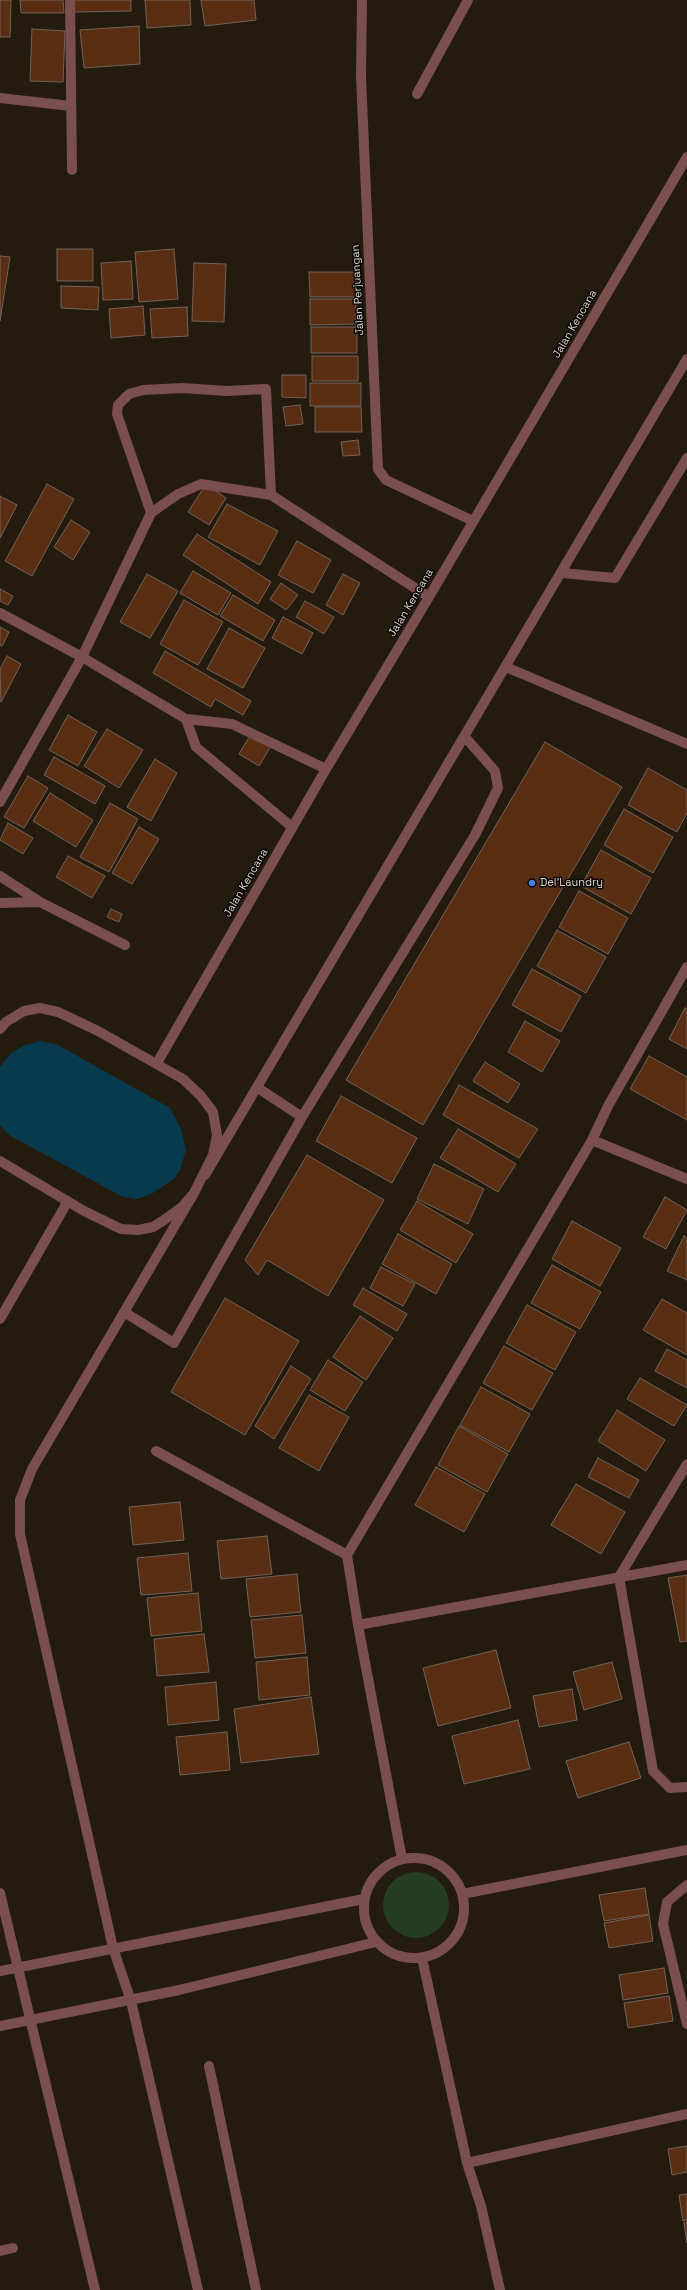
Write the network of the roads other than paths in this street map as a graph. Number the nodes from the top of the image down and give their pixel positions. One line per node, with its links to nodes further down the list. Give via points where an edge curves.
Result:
1 (70, 0): 6 (street)
2 (362, 0): 13 (street, Jalan Perjuangan, via 361,77 378,469 386,480)
3 (468, 0): 4 (street)
4 (417, 94)
5 (0, 98): 6 (street)
6 (71, 106): 8 (street)
7 (687, 157): 13 (street, Jalan Kencana)
8 (72, 170)
9 (687, 359): 14 (street)
10 (687, 458): 14 (street, via 615,578)
11 (271, 495): 12 (street, via 201,484 178,494); 12 (street, via 266,389 143,390 129,394 118,405 117,414); 15 (street)
12 (152, 513): 17 (street)
13 (473, 521): 15 (street, Jalan Kencana)
14 (562, 573): 18 (street)
15 (430, 597): 22 (street, Jalan Kencana)
16 (0, 612): 17 (street)
17 (82, 657): 19 (street); 23 (street)
18 (506, 667): 20 (street); 21 (street)
19 (186, 719): 22 (street, via 232,724); 24 (street, via 196,747)
20 (465, 737): 34 (street); 35 (street, via 495,771 498,788 474,835)
21 (687, 744)
22 (326, 769): 24 (street, Jalan Kencana)
23 (0, 802)
24 (292, 827): 33 (street, Jalan Kencana)
25 (0, 876): 26 (street)
26 (40, 902): 27 (street); 28 (street)
27 (0, 903)
28 (125, 945)
29 (687, 967): 36 (street, via 608,1106)
30 (0, 1017): 31 (street)
31 (11, 1019): 32 (street); 33 (street, via 24,1011 40,1008 58,1012)
32 (0, 1029)
33 (157, 1063): 38 (street, via 183,1079 213,1112 217,1135 214,1156)
34 (258, 1088): 35 (street); 38 (street)
35 (302, 1117): 42 (street, via 174,1343)
36 (592, 1140): 39 (street); 46 (street)
37 (0, 1162): 41 (street)
38 (205, 1175): 40 (street)
39 (687, 1179)
40 (194, 1193): 41 (street, via 182,1207 164,1220 138,1230 121,1229); 42 (street)
41 (68, 1201): 43 (street)
42 (124, 1312): 58 (street, via 32,1468 20,1500 20,1534)
43 (0, 1319)
44 (156, 1451): 46 (street)
45 (687, 1464): 48 (street)
46 (347, 1555): 49 (street)
47 (687, 1565): 48 (street)
48 (619, 1577): 49 (street); 50 (street, via 653,1771 670,1788)
49 (358, 1625): 52 (street)
50 (687, 1787)
51 (687, 1850): 55 (street)
52 (402, 1859): 55 (street, via 423,1859 443,1868 451,1875); 56 (street, via 391,1863 373,1878)
53 (687, 1885): 64 (street, via 667,1902 663,1924)
54 (0, 1893): 60 (street)
55 (462, 1894): 59 (street, via 463,1918 460,1930 445,1948)
56 (364, 1899): 57 (street, via 364,1917); 58 (street)
57 (376, 1942): 59 (street, via 397,1956); 62 (street)
58 (113, 1948): 60 (street); 62 (street)
59 (422, 1958): 68 (street)
60 (18, 1967): 61 (street); 63 (street)
61 (0, 1971)
62 (131, 2001): 63 (street); 72 (street)
63 (31, 2022): 65 (street); 71 (street)
64 (687, 2024)
65 (0, 2026)
66 (209, 2066): 73 (street)
67 (687, 2114): 68 (street)
68 (467, 2163): 74 (street, via 481,2206)
69 (13, 2248): 70 (street)
70 (0, 2251)
71 (95, 2290)
72 (198, 2290)
73 (256, 2290)
74 (500, 2290)

